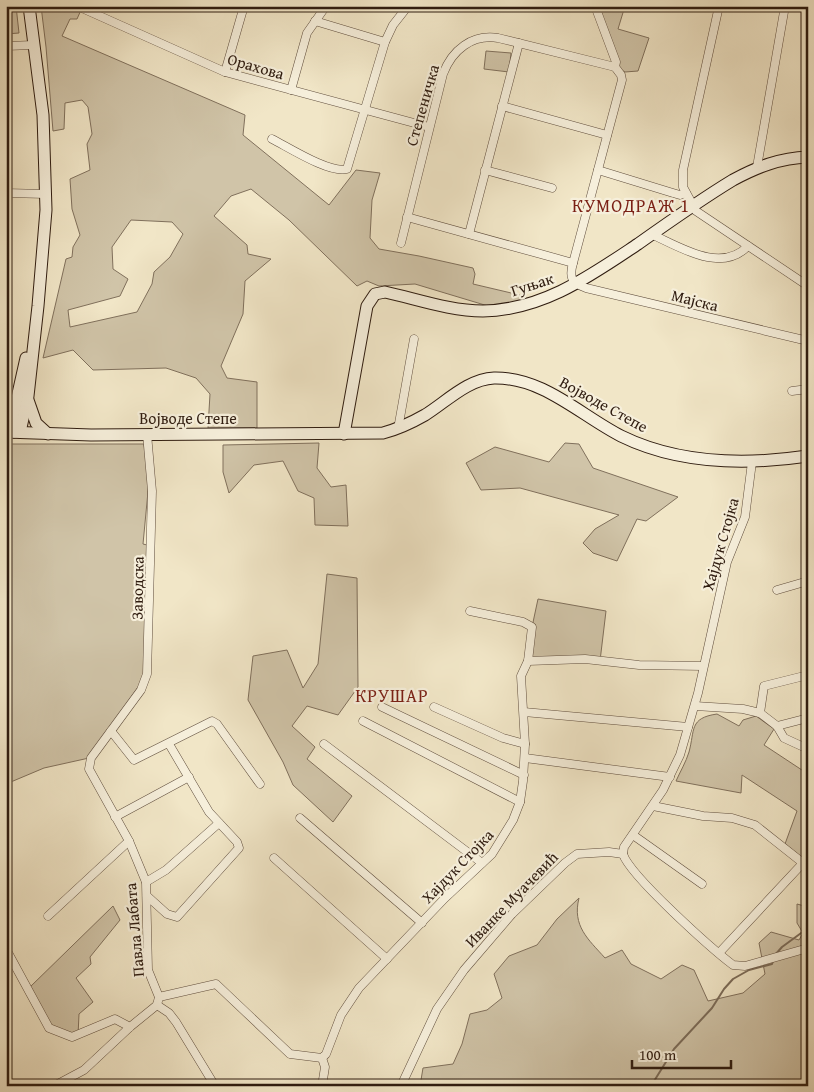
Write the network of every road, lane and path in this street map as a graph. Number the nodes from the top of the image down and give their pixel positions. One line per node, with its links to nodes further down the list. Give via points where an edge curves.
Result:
1 (29, 6): 13 (street)
2 (233, 6): 8 (street)
3 (326, 6): 10 (street)
4 (408, 6): 11 (street)
5 (595, 6): 15 (street, via 616,62)
6 (719, 6): 29 (street, via 682,170)
7 (785, 6): 24 (street)
8 (243, 8): 16 (street)
9 (84, 9): 16 (street, Орахова)
10 (315, 21): 11 (street); 17 (street, via 305,39)
11 (385, 42): 19 (street)
12 (519, 43): 15 (street, Степеничка); 18 (street); 20 (street, Степеничка, via 486,37 466,44 454,53 443,74)
13 (34, 45): 14 (street); 30 (street, via 43,115)
14 (6, 46)
15 (615, 67): 21 (street, via 622,80)
16 (225, 72): 17 (street, Орахова)
17 (291, 90): 19 (street, Орахова)
18 (502, 106): 21 (street); 25 (street)
19 (366, 110): 20 (street, Орахова); 22 (street, via 350,166 345,170 323,165)
20 (428, 127): 32 (street, Степеничка)
21 (607, 135): 26 (street)
22 (272, 139)
23 (808, 157): 24 (street, Гуњак)
24 (757, 167): 31 (street, Гуњак)
25 (485, 170): 27 (street); 33 (street)
26 (598, 170): 29 (street, via 673,193); 37 (street)
27 (552, 188)
28 (6, 193): 30 (street)
29 (686, 193): 31 (street)
30 (46, 194): 40 (street)
31 (692, 205): 34 (street, Гуњак); 36 (street)
32 (407, 217): 33 (street); 35 (street, Степеничка)
33 (469, 234): 37 (street)
34 (651, 234): 36 (street, via 718,260 736,256); 38 (street, Гуњак)
35 (401, 243)
36 (748, 246): 39 (street)
37 (573, 263): 38 (street, via 571,277)
38 (575, 285): 42 (street, Мајска); 52 (street, Гуњак, via 535,303 482,311 448,307 385,292 375,294 367,306)
39 (808, 286)
40 (38, 306): 43 (street); 46 (street)
41 (414, 339): 48 (street)
42 (808, 340)
43 (22, 374): 47 (street); 49 (street)
44 (808, 390): 45 (street)
45 (792, 391)
46 (28, 396): 49 (street); 50 (street, via 36,423)
47 (6, 406)
48 (398, 429): 52 (street, Војводе Степе, via 383,433); 54 (street, Војводе Степе, via 474,383 505,379 544,390 614,432 648,446 694,456)
49 (13, 432): 50 (street, Војводе Степе)
50 (48, 434): 51 (street, Војводе Степе)
51 (147, 434): 52 (street, Војводе Степе); 70 (street, Заводска, via 152,491 148,672 141,690)
52 (344, 434)
53 (808, 456): 54 (street, Војводе Степе)
54 (752, 462): 59 (street, Хајдук Стојка, via 745,517 727,562)
55 (808, 581): 56 (street)
56 (777, 590)
57 (470, 612): 58 (street, Хајдук Стојка, via 531,625)
58 (528, 661): 59 (street, via 585,659 639,665); 64 (street, Хајдук Стојка, via 521,676)
59 (703, 666): 61 (street, Хајдук Стојка)
60 (808, 675): 65 (street, via 764,686)
61 (695, 706): 65 (street, via 743,709); 69 (street, Хајдук Стојка)
62 (382, 707): 77 (street)
63 (434, 707): 73 (street)
64 (524, 712): 69 (street); 73 (street, Хајдук Стојка)
65 (760, 714): 68 (street)
66 (808, 718): 68 (street)
67 (364, 721): 81 (street)
68 (777, 726): 74 (street, via 784,738)
69 (688, 727): 79 (street, Хајдук Стојка)
70 (112, 731): 71 (street, via 134,760); 75 (street, Заводска)
71 (169, 744): 78 (street); 80 (street, via 214,722)
72 (324, 744): 90 (street)
73 (525, 744): 76 (street, Хајдук Стојка)
74 (808, 749)
75 (91, 758): 83 (street, Павла Лабата, via 90,773)
76 (524, 758): 77 (street, Хајдук Стојка); 79 (street)
77 (524, 774): 81 (street, Хајдук Стојка)
78 (189, 777): 83 (street); 85 (street)
79 (670, 778): 82 (street, Хајдук Стојка)
80 (260, 784)
81 (520, 802): 90 (street, Хајдук Стојка, via 506,833)
82 (653, 806): 86 (street, Хајдук Стојка); 98 (street, via 732,818 755,826 803,863)
83 (116, 817): 87 (street, Павла Лабата)
84 (300, 818): 95 (street)
85 (219, 823): 91 (street, via 166,870); 93 (street, via 239,848 179,915 167,914)
86 (633, 835): 88 (street, Хајдук Стојка); 92 (street)
87 (128, 841): 91 (street, Павла Лабата); 94 (street)
88 (623, 854): 98 (street, via 671,910); 106 (street, Иванке Муачевић, via 577,854 512,914 464,970 437,1009)
89 (274, 858): 99 (street)
90 (482, 863): 95 (street, Хајдук Стојка)
91 (146, 882): 93 (street, Павла Лабата)
92 (702, 884)
93 (147, 896): 100 (street, Павла Лабата, via 148,970)
94 (48, 916)
95 (422, 923): 99 (street, Хајдук Стојка)
96 (808, 948): 98 (street, via 736,966)
97 (6, 949): 101 (street, via 49,1028 72,1037 115,1019)
98 (720, 953)
99 (387, 959): 102 (street, Хајдук Стојка, via 351,1000)
100 (158, 1001): 101 (street); 102 (street, via 216,984 290,1054); 104 (street, Павла Лабата, via 176,1022)
101 (130, 1027): 103 (street, via 84,1070)
102 (322, 1058): 105 (street, Хајдук Стојка, via 325,1067)
103 (54, 1086)
104 (216, 1086)
105 (322, 1086)
106 (401, 1086)

